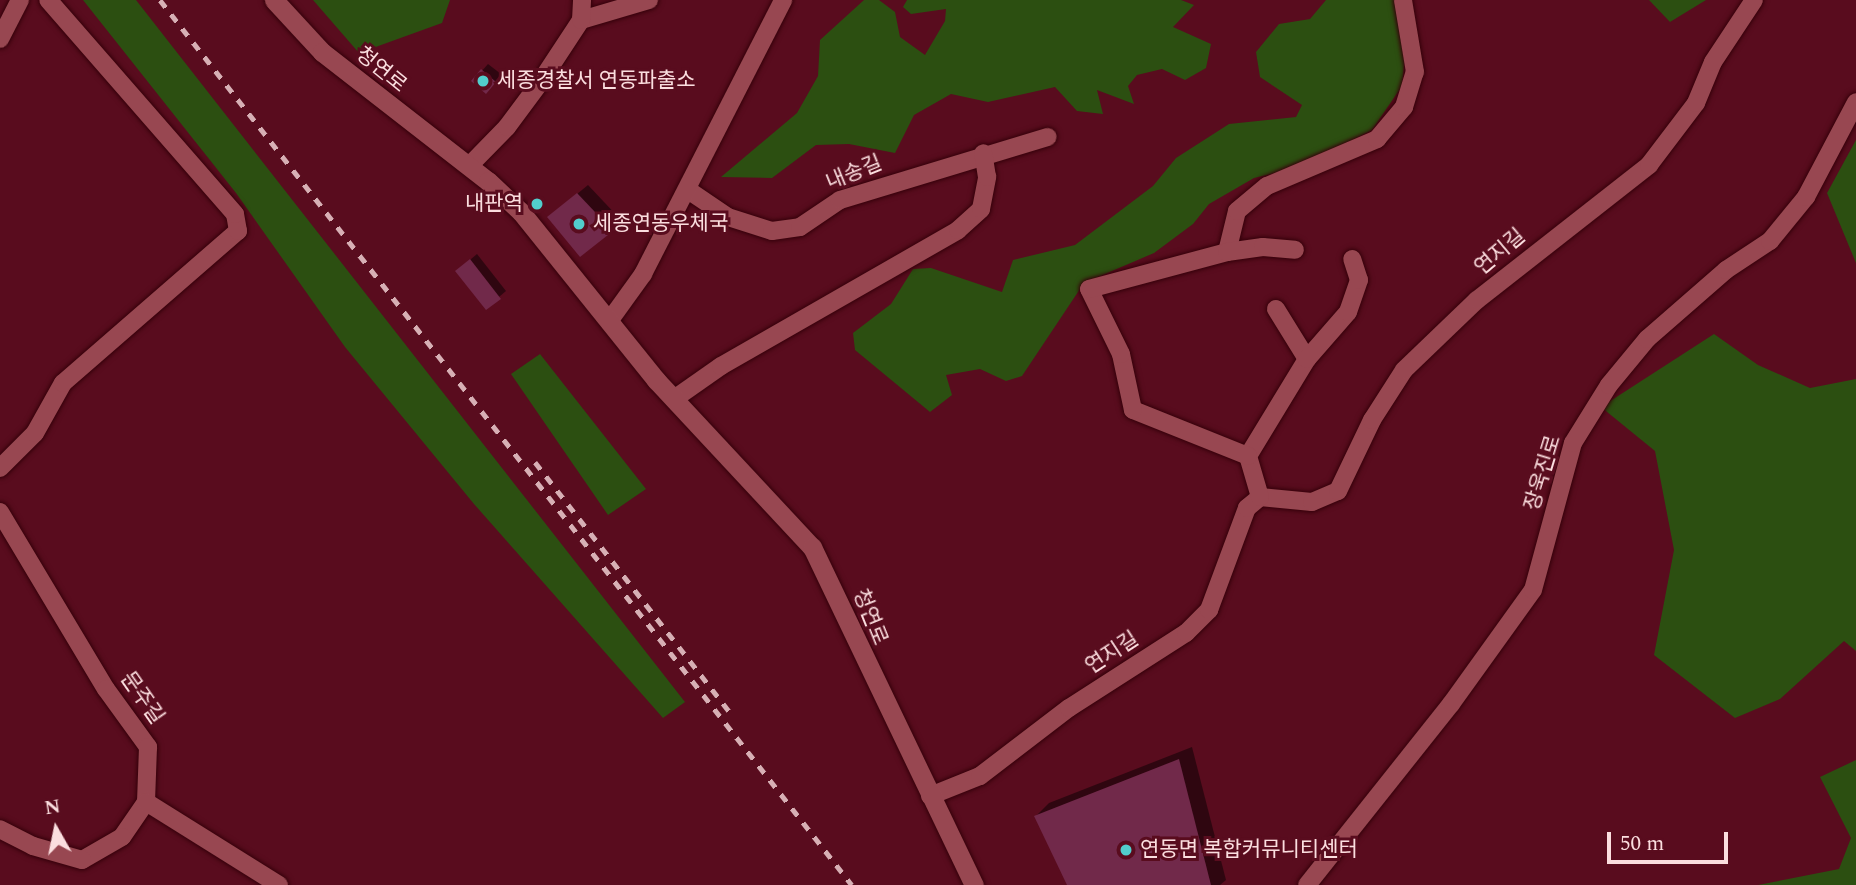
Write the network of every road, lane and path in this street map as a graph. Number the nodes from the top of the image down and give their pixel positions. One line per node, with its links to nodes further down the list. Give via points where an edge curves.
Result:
1 (48, 0): 25 (street, via 235,214 238,232 63,383 34,433)
2 (274, 0): 15 (main road, 청연로, via 322,52)
3 (582, 0): 10 (street)
4 (594, 0): 10 (street)
5 (649, 0): 10 (street)
6 (783, 0): 16 (street)
7 (1403, 0): 18 (street, via 1415,72 1404,107 1377,139 1267,186 1237,211)
8 (1754, 0): 26 (street, 연지길, via 1713,62 1696,103 1649,165 1477,300 1404,370 1372,420 1338,491 1312,502)
9 (19, 1): 11 (street)
10 (581, 19): 15 (street, via 507,127)
11 (0, 39)
12 (1856, 102): 33 (street, 장욱진로, via 1806,197 1770,241 1726,270 1647,339 1609,385 1573,443 1533,590 1451,704)
13 (1048, 137): 14 (street, 내송길)
14 (983, 153): 16 (street, 내송길, via 841,200 800,228 772,231 728,217); 23 (street, via 987,177 981,209 958,230 721,366)
15 (469, 166): 21 (main road, 청연로, via 520,212)
16 (688, 190): 21 (street, via 643,274)
17 (1295, 250): 18 (street, via 1264,247)
18 (1227, 252): 24 (street, via 1089,289 1121,354 1133,410)
19 (1352, 259): 22 (street, via 1359,280 1348,312)
20 (1276, 309): 22 (street)
21 (610, 320): 23 (main road, 청연로)
22 (1307, 359): 24 (street)
23 (674, 399): 28 (main road, 청연로, via 812,547)
24 (1248, 456): 26 (street)
25 (0, 468)
26 (1260, 497): 28 (street, 연지길, via 1247,508 1209,610 1186,633 1069,708 980,776)
27 (0, 512): 29 (street, 문주길, via 106,689 148,747)
28 (930, 796): 32 (main road, 청연로)
29 (146, 803): 30 (street, via 122,837 82,860 33,846); 31 (street)
30 (0, 829)
31 (279, 885)
32 (974, 885)
33 (1307, 885)

